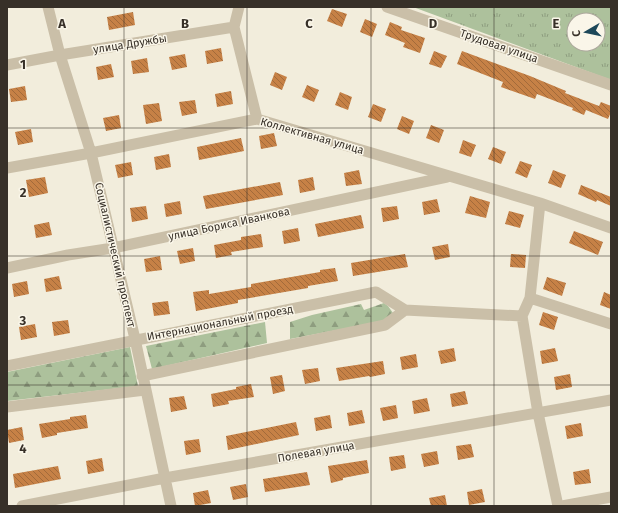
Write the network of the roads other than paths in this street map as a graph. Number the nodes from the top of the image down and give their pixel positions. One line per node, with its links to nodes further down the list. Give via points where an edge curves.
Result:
1 (48, 7): 5 (street, Социалистический проспект)
2 (239, 7): 4 (street)
3 (387, 7): 7 (street, Трудовая улица)
4 (234, 27): 5 (street, улица Дружбы); 8 (street)
5 (60, 55): 6 (street, улица Дружбы); 9 (street, Социалистический проспект)
6 (7, 66)
7 (611, 85)
8 (257, 119): 9 (street, Коллективная улица); 11 (street, Коллективная улица)
9 (91, 154): 10 (street, Коллективная улица); 14 (street, Социалистический проспект)
10 (7, 168)
11 (449, 176): 12 (street, Коллективная улица); 14 (street, улица Бориса Иванкова)
12 (540, 204): 13 (street, Коллективная улица); 16 (street)
13 (611, 228)
14 (113, 248): 15 (street, улица Бориса Иванкова); 20 (street, Социалистический проспект)
15 (7, 268)
16 (530, 298): 18 (street); 19 (street)
17 (405, 310): 18 (street, Интернациональный проезд); 20 (street, Интернациональный проезд, via 376,292); 22 (street, via 385,325)
18 (522, 316): 26 (street)
19 (611, 324)
20 (135, 339): 21 (street, Интернациональный проезд); 22 (street, Социалистический проспект)
21 (7, 366)
22 (142, 376): 23 (street, Социалистический проспект)
23 (145, 390): 25 (street); 27 (street, Социалистический проспект)
24 (611, 400): 26 (street, Полевая улица)
25 (7, 407)
26 (538, 413): 27 (street, Полевая улица); 31 (street)
27 (165, 478): 29 (street, Полевая улица); 30 (street, Социалистический проспект)
28 (611, 497): 32 (street)
29 (22, 506)
30 (171, 506)
31 (558, 506)
32 (562, 506)

